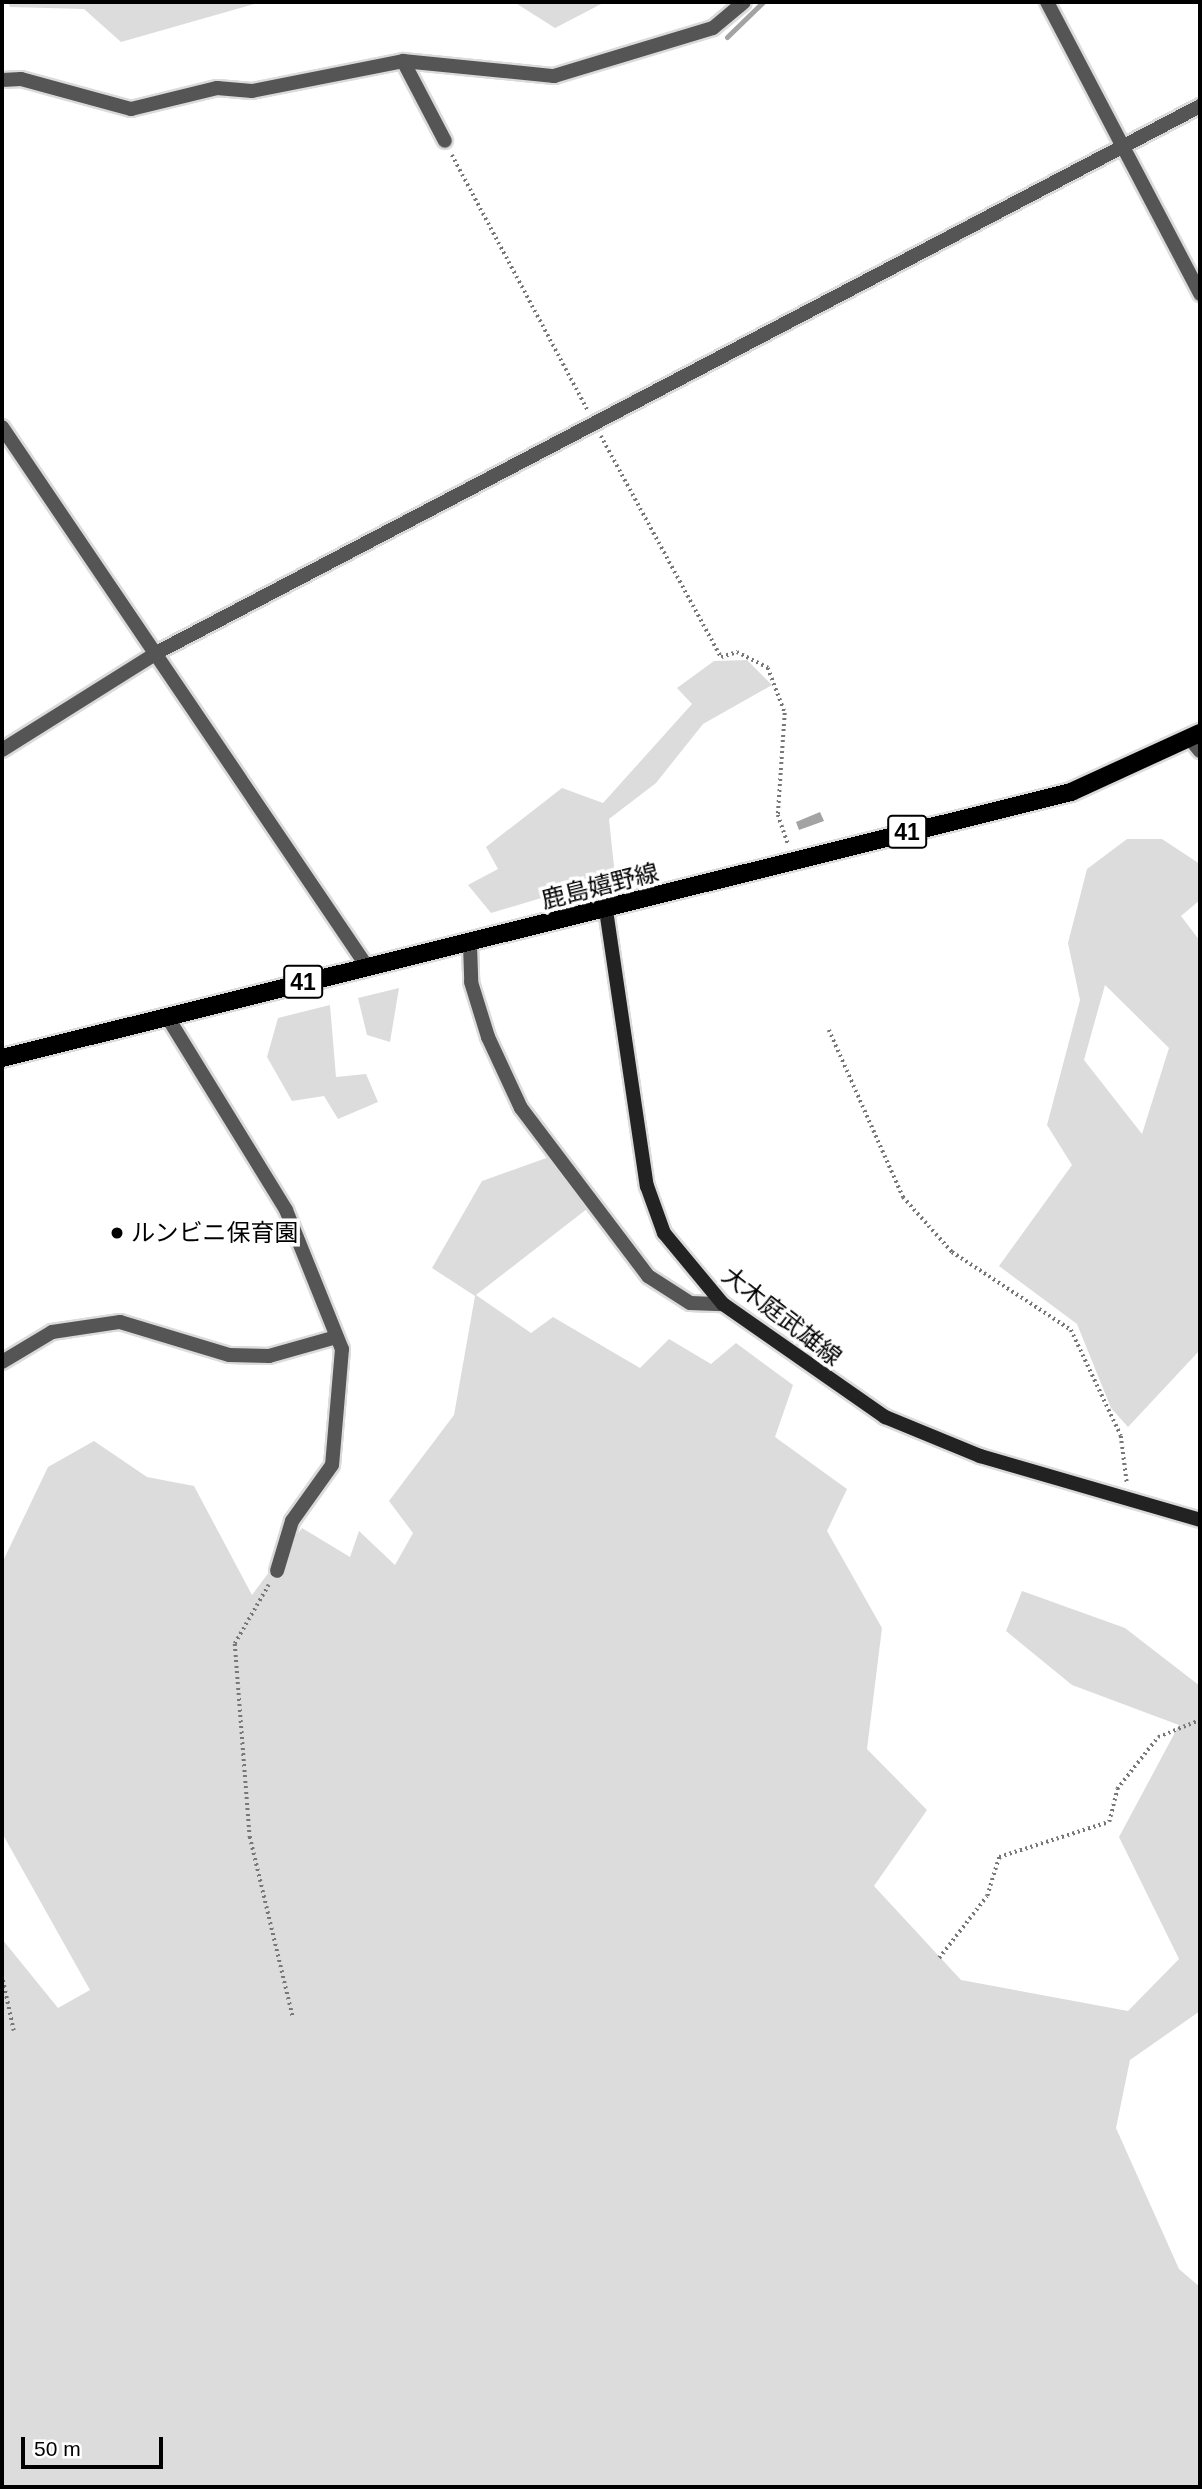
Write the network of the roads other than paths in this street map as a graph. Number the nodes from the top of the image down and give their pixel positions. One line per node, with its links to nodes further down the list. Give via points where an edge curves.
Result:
1 (744, 2): 3 (street, via 713,27 554,76)
2 (1046, 2): 7 (street)
3 (403, 61): 4 (street, via 251,92 217,88 131,109); 6 (street)
4 (2, 80)
5 (1200, 106): 7 (street)
6 (445, 141)
7 (1124, 147): 8 (street); 10 (street)
8 (1200, 294)
9 (2, 426): 10 (street)
10 (158, 652): 12 (street); 15 (street)
11 (1197, 741): 13 (main road, 鹿島嬉野線 / 41, via 1070,792)
12 (2, 750)
13 (606, 909): 14 (main road, 鹿島嬉野線 / 41); 18 (main road, 大木庭武雄線, via 648,1186 664,1233)
14 (470, 945): 15 (main road, 鹿島嬉野線 / 41); 18 (street, via 471,982 488,1037 522,1108 648,1276 690,1303)
15 (368, 968): 16 (main road, 鹿島嬉野線 / 41)
16 (167, 1017): 17 (main road, 鹿島嬉野線 / 41); 19 (street, via 286,1210)
17 (2, 1058)
18 (723, 1304): 21 (main road, 大木庭武雄線, via 884,1417 980,1456)
19 (336, 1337): 20 (street, via 269,1356 229,1355 121,1322 52,1332); 22 (street, via 342,1349 332,1465 292,1521)
20 (2, 1362)
21 (1200, 1520)
22 (277, 1571)

